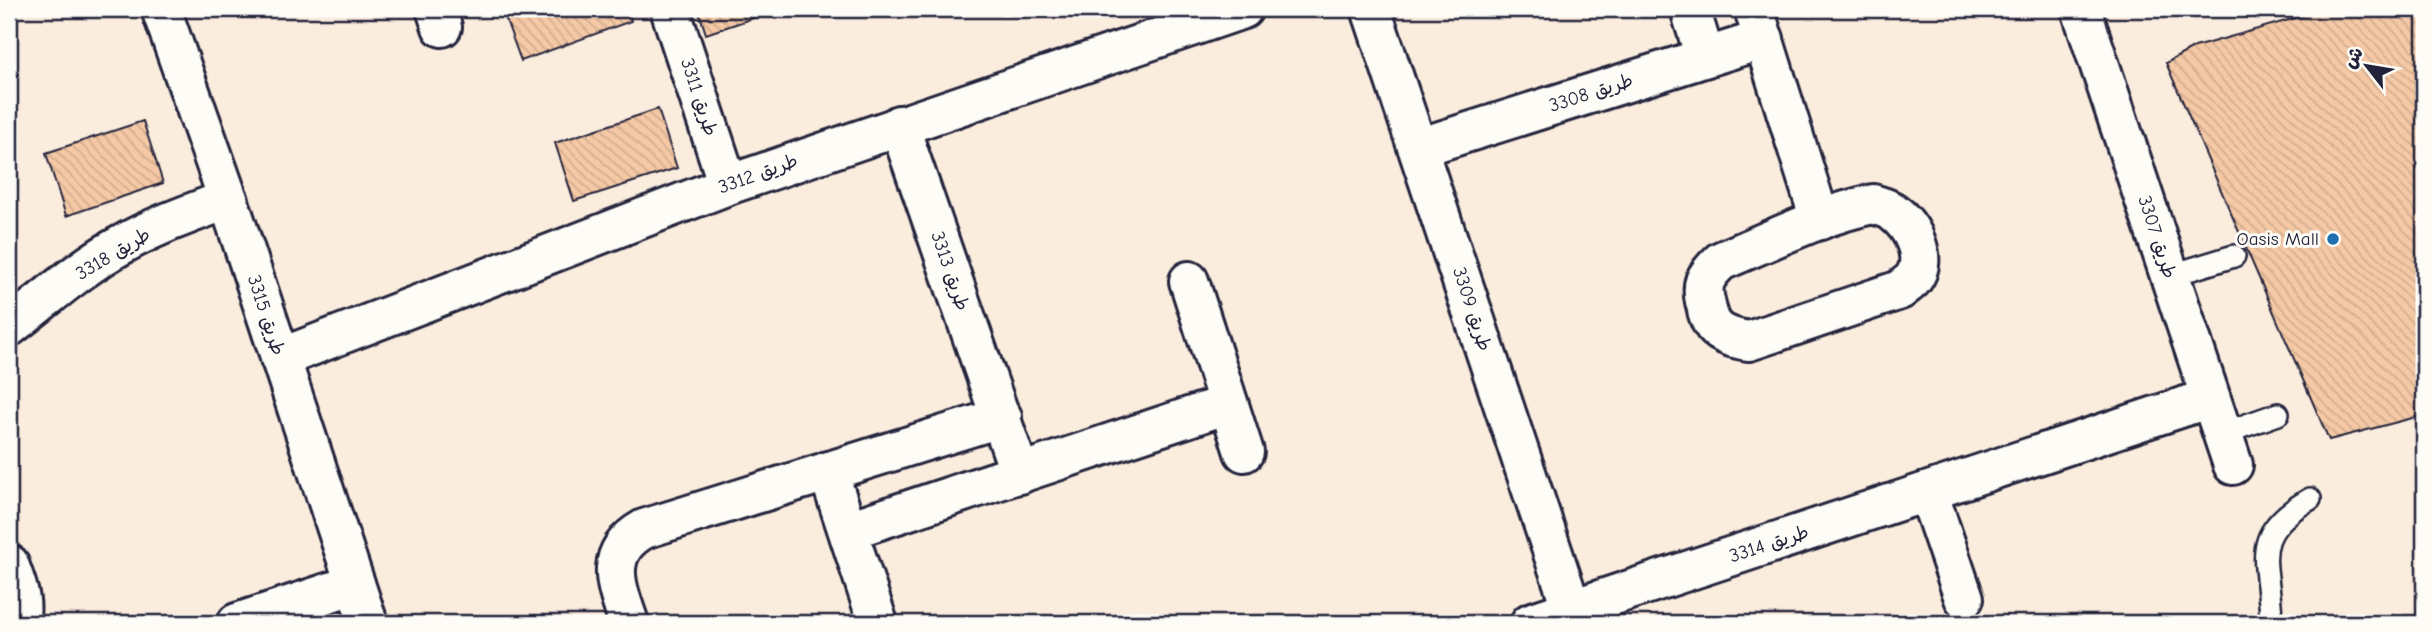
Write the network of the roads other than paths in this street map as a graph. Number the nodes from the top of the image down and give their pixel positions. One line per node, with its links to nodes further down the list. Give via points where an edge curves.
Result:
1 (161, 9): 12 (street, طريق 3315)
2 (670, 9): 11 (street, طريق 3311)
3 (1243, 9): 9 (street, طريق 3312)
4 (1371, 9): 10 (street, طريق 3309)
5 (1690, 9): 8 (street)
6 (2081, 9): 15 (street, طريق 3307)
7 (1759, 24): 8 (street, طريق 3308); 13 (street, طريق 3308)
8 (1705, 57): 10 (street, طريق 3308)
9 (899, 125): 11 (street, طريق 3312); 21 (street, طريق 3313)
10 (1418, 148): 32 (street, طريق 3309)
11 (728, 185): 18 (street, طريق 3312)
12 (229, 199): 17 (street, طريق 3318, via 122,244); 18 (street, طريق 3315)
13 (1820, 220): 13 (street, via 1873,204 1892,210 1908,226 1917,245 1920,263 1913,278 1900,290 1749,341 1732,338 1714,327 1702,288 1710,272 1721,261)
14 (2234, 256): 15 (lane)
15 (2169, 275): 22 (street, طريق 3307)
16 (1189, 281): 19 (street)
17 (9, 327)
18 (280, 358): 30 (street, طريق 3315)
19 (1228, 404): 23 (street); 25 (street)
20 (2278, 414): 22 (lane)
21 (1002, 417): 24 (street); 25 (street, طريق 3313)
22 (2222, 432): 26 (street, طريق 3314)
23 (1244, 452)
24 (828, 471): 28 (street); 37 (street, via 632,535 617,557 615,570)
25 (1020, 474): 28 (street)
26 (1928, 492): 31 (street); 33 (street, طريق 3314)
27 (2310, 499): 40 (lane, via 2276,526 2266,546)
28 (849, 530): 38 (street)
29 (9, 564): 34 (street, via 20,597)
30 (355, 584): 35 (street); 36 (street, طريق 3315)
31 (1964, 598)
32 (1572, 610): 33 (street, طريق 3314); 39 (street, طريق 3314)
33 (1614, 610)
34 (18, 623)
35 (237, 623)
36 (368, 623)
37 (629, 623)
38 (878, 623)
39 (1530, 623)
40 (2271, 623)

